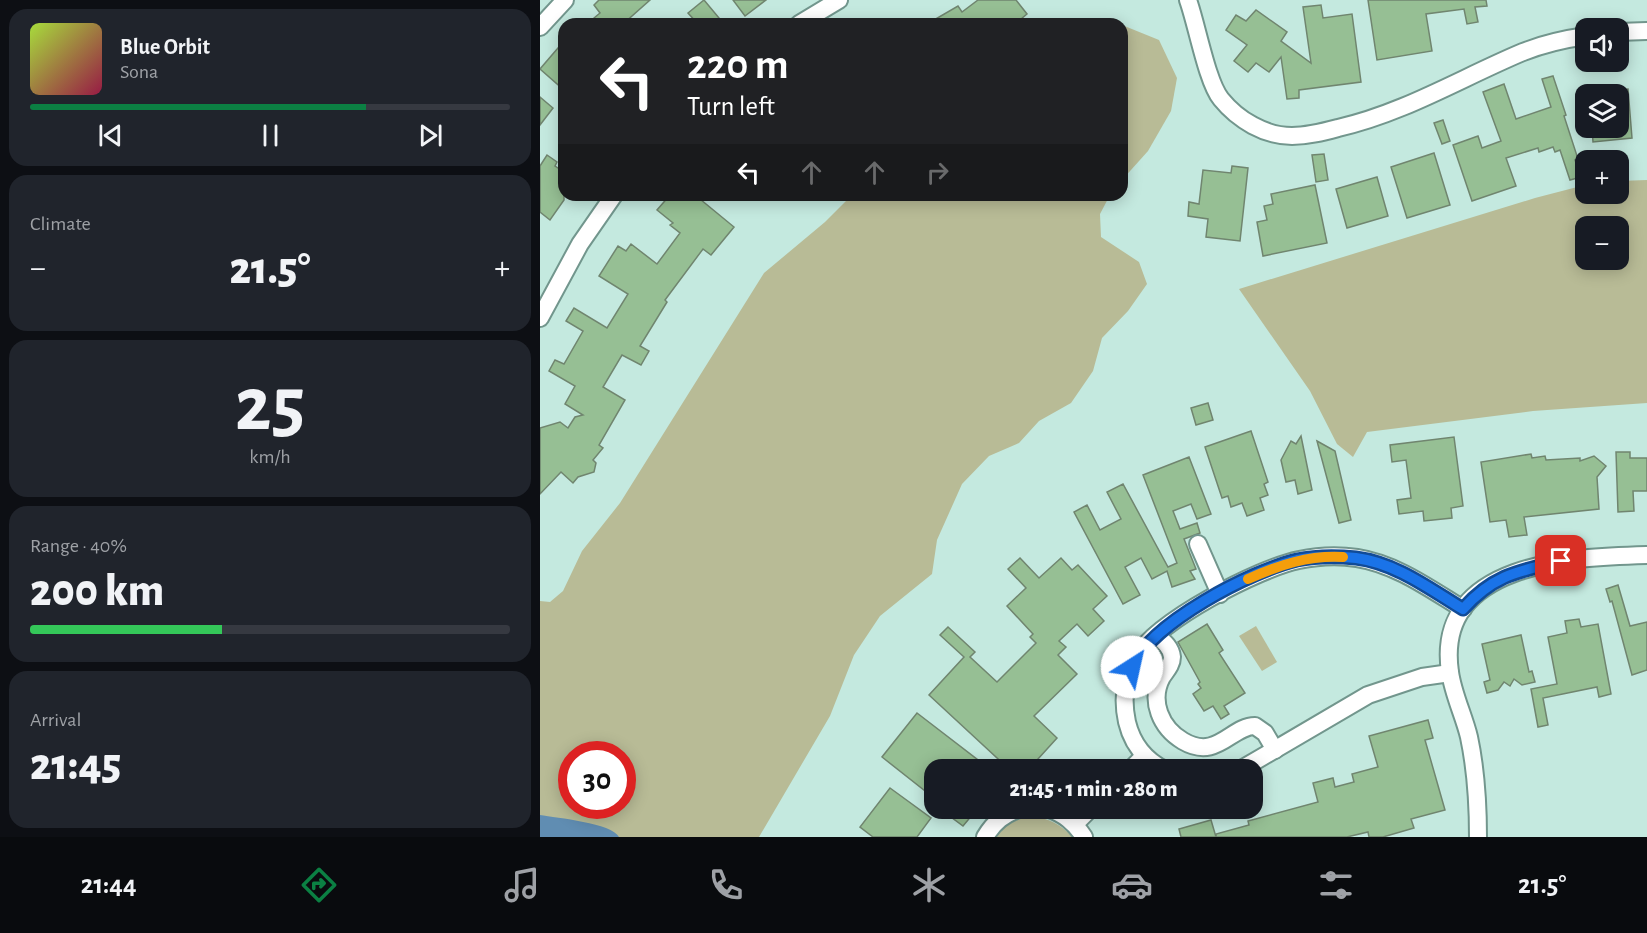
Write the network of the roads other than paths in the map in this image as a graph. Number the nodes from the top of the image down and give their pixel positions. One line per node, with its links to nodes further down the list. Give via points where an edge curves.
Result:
1 (566, 0): 5 (street)
2 (839, 0): 4 (street)
3 (1188, 0): 8 (street, via 1220,98 1240,118 1264,131 1292,136 1319,133 1388,114 1527,51)
4 (809, 18)
5 (540, 27)
6 (1647, 31): 7 (street)
7 (1629, 32)
8 (1575, 39)
9 (610, 201): 10 (street, via 575,252)
10 (540, 318)
11 (1198, 543): 13 (street)
12 (1647, 555): 14 (street, via 1561,561 1517,571 1478,592)
13 (1220, 594): 14 (street, via 1268,570 1297,560 1328,556 1388,566); 15 (street)
14 (1463, 609): 16 (street, via 1449,649)
15 (1156, 635): 17 (street, via 1172,654 1157,694 1163,724 1173,735 1186,743 1209,746 1255,726); 18 (street, via 1137,655 1126,680 1124,706 1130,733)
16 (1450, 673): 17 (street, via 1404,682 1368,695); 26 (street, via 1475,777)
17 (1275, 750): 21 (street)
18 (1144, 756): 19 (street); 20 (street)
19 (1141, 759)
20 (1148, 759)
21 (1259, 759)
22 (1000, 819): 25 (street)
23 (1066, 819): 24 (street)
24 (1079, 831)
25 (985, 837)
26 (1478, 837)

